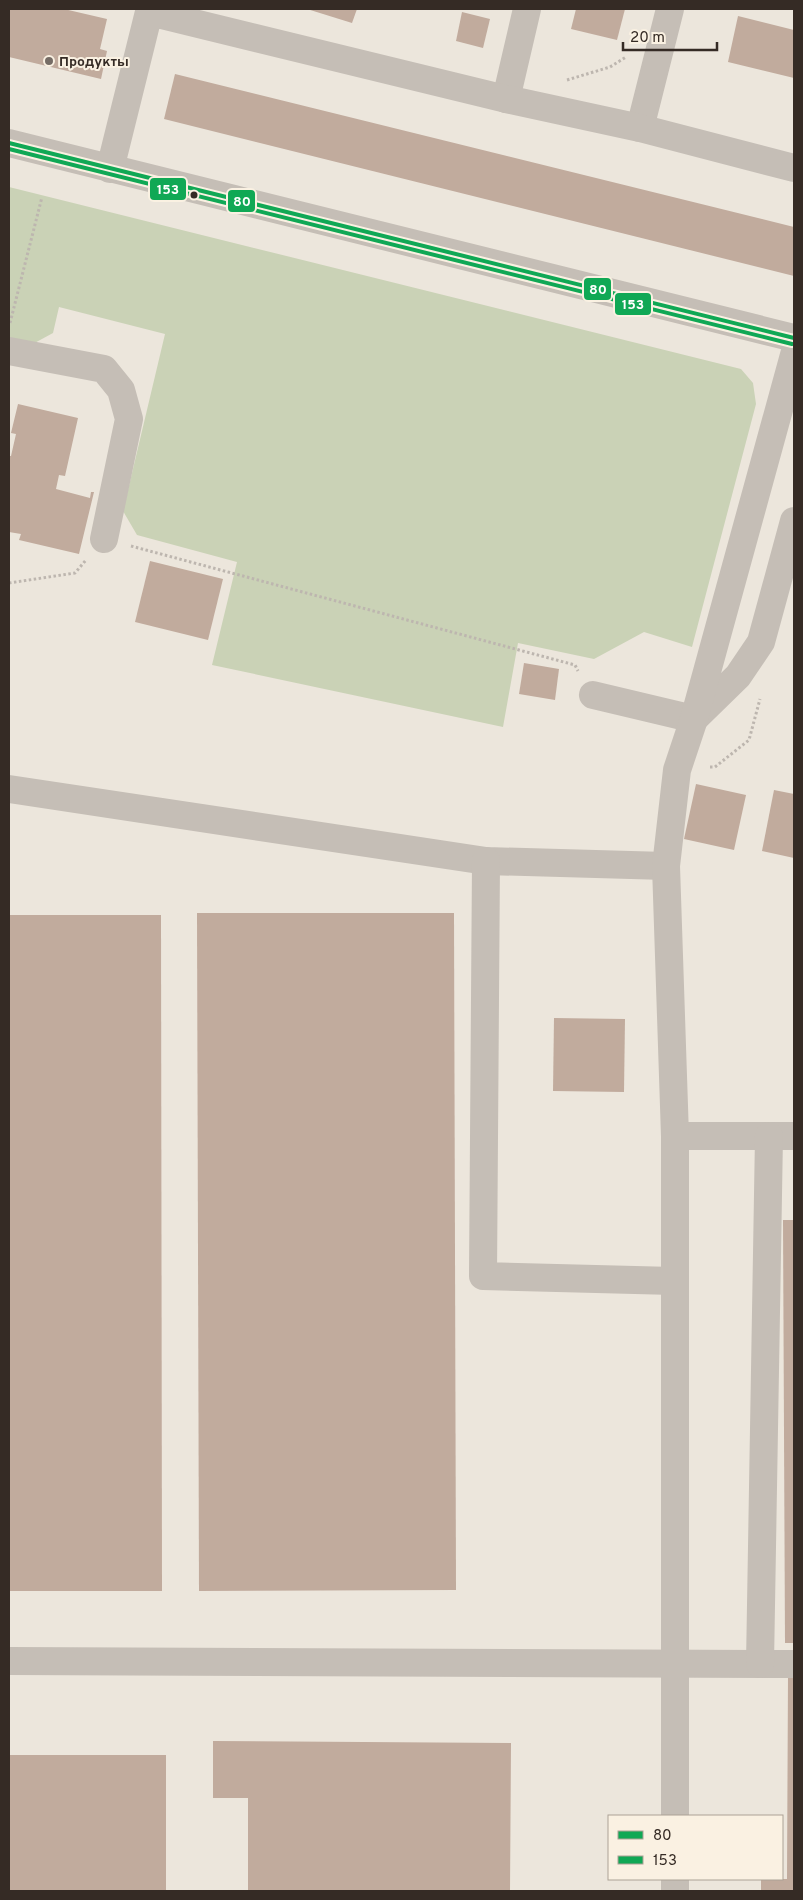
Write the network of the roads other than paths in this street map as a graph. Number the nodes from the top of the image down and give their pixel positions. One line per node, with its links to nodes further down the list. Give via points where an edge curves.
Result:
1 (527, 9): 4 (street)
2 (146, 10): 4 (street); 8 (street)
3 (667, 20): 5 (street)
4 (506, 99): 5 (street)
5 (640, 128): 7 (street)
6 (9, 143): 8 (street)
7 (794, 168)
8 (110, 169): 9 (street)
9 (794, 338)
10 (9, 351): 13 (street, via 104,369 121,390 129,419)
11 (794, 355): 15 (street)
12 (794, 521): 15 (street, via 761,642 738,676)
13 (104, 539)
14 (593, 695): 15 (street)
15 (694, 719): 18 (street, via 677,770)
16 (9, 789): 17 (street)
17 (486, 861): 18 (street); 21 (street, via 484,1276)
18 (666, 866): 19 (street)
19 (675, 1136): 20 (street); 21 (street)
20 (782, 1136): 23 (street)
21 (674, 1281): 25 (street)
22 (9, 1661): 25 (street)
23 (760, 1664): 24 (street); 25 (street)
24 (794, 1664)
25 (674, 1665): 26 (street)
26 (675, 1815)

